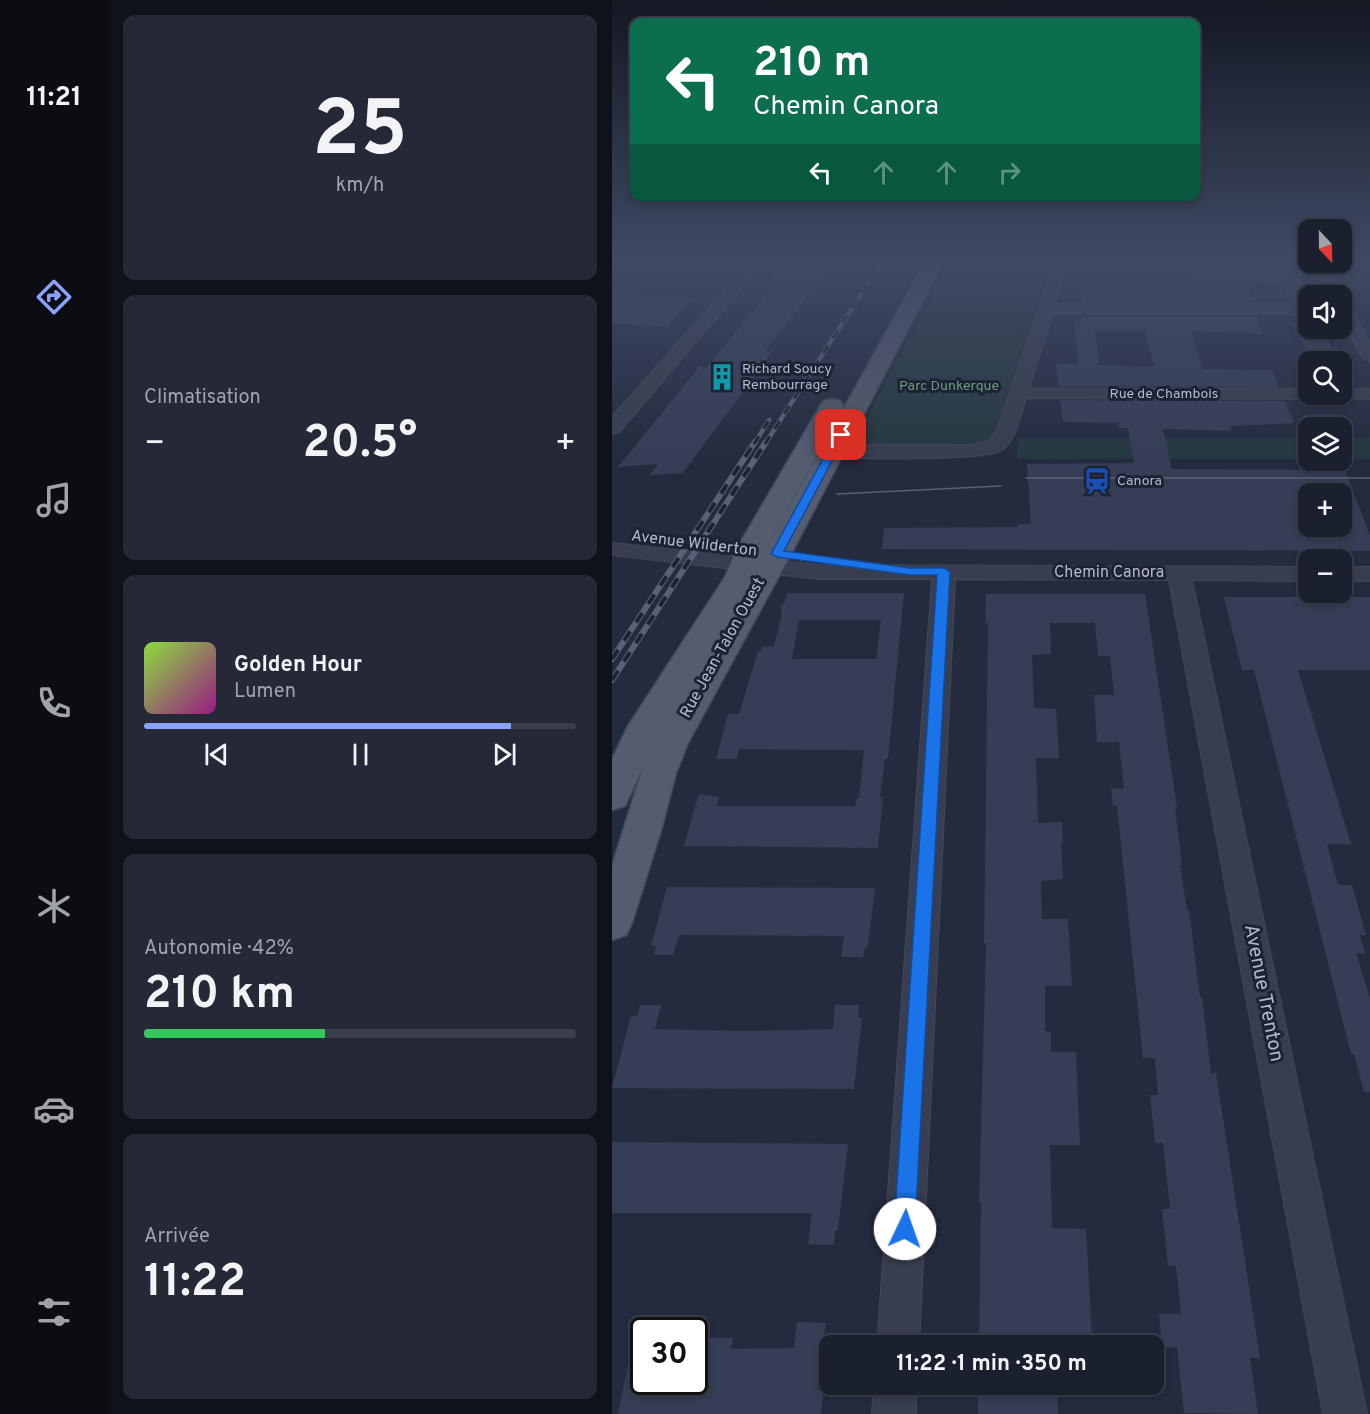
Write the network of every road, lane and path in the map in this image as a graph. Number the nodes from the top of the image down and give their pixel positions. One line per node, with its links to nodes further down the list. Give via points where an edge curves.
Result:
1 (701, 326): 11 (street)
2 (883, 326): 12 (main road, Rue Jean-Talon Ouest)
3 (895, 326): 12 (main road, Rue Jean-Talon Ouest)
4 (1042, 326): 7 (street)
5 (1352, 326): 6 (street)
6 (1370, 357)
7 (1019, 393): 8 (street, Rue de Chambois); 12 (street, via 1004,436 993,447 970,451)
8 (1298, 394)
9 (1352, 394): 10 (street)
10 (1370, 394)
11 (612, 428)
12 (820, 451): 15 (main road, Rue Jean-Talon Ouest)
13 (612, 534): 15 (street, Avenue Wilderton)
14 (612, 549): 15 (street, Avenue Wilderton)
15 (760, 559): 16 (street, Chemin Canora, via 818,572); 21 (main road, Rue Jean-Talon Ouest, via 706,632 645,726); 22 (main road, Rue Jean-Talon Ouest, via 664,759)
16 (944, 572): 17 (street, Chemin Canora); 23 (street)
17 (1179, 573): 18 (street, Chemin Canora); 26 (street, Avenue Trenton)
18 (1298, 574)
19 (1352, 574): 20 (street)
20 (1370, 574)
21 (612, 796)
22 (612, 923)
23 (899, 1335)
24 (895, 1395): 25 (street)
25 (894, 1414)
26 (1345, 1414)

